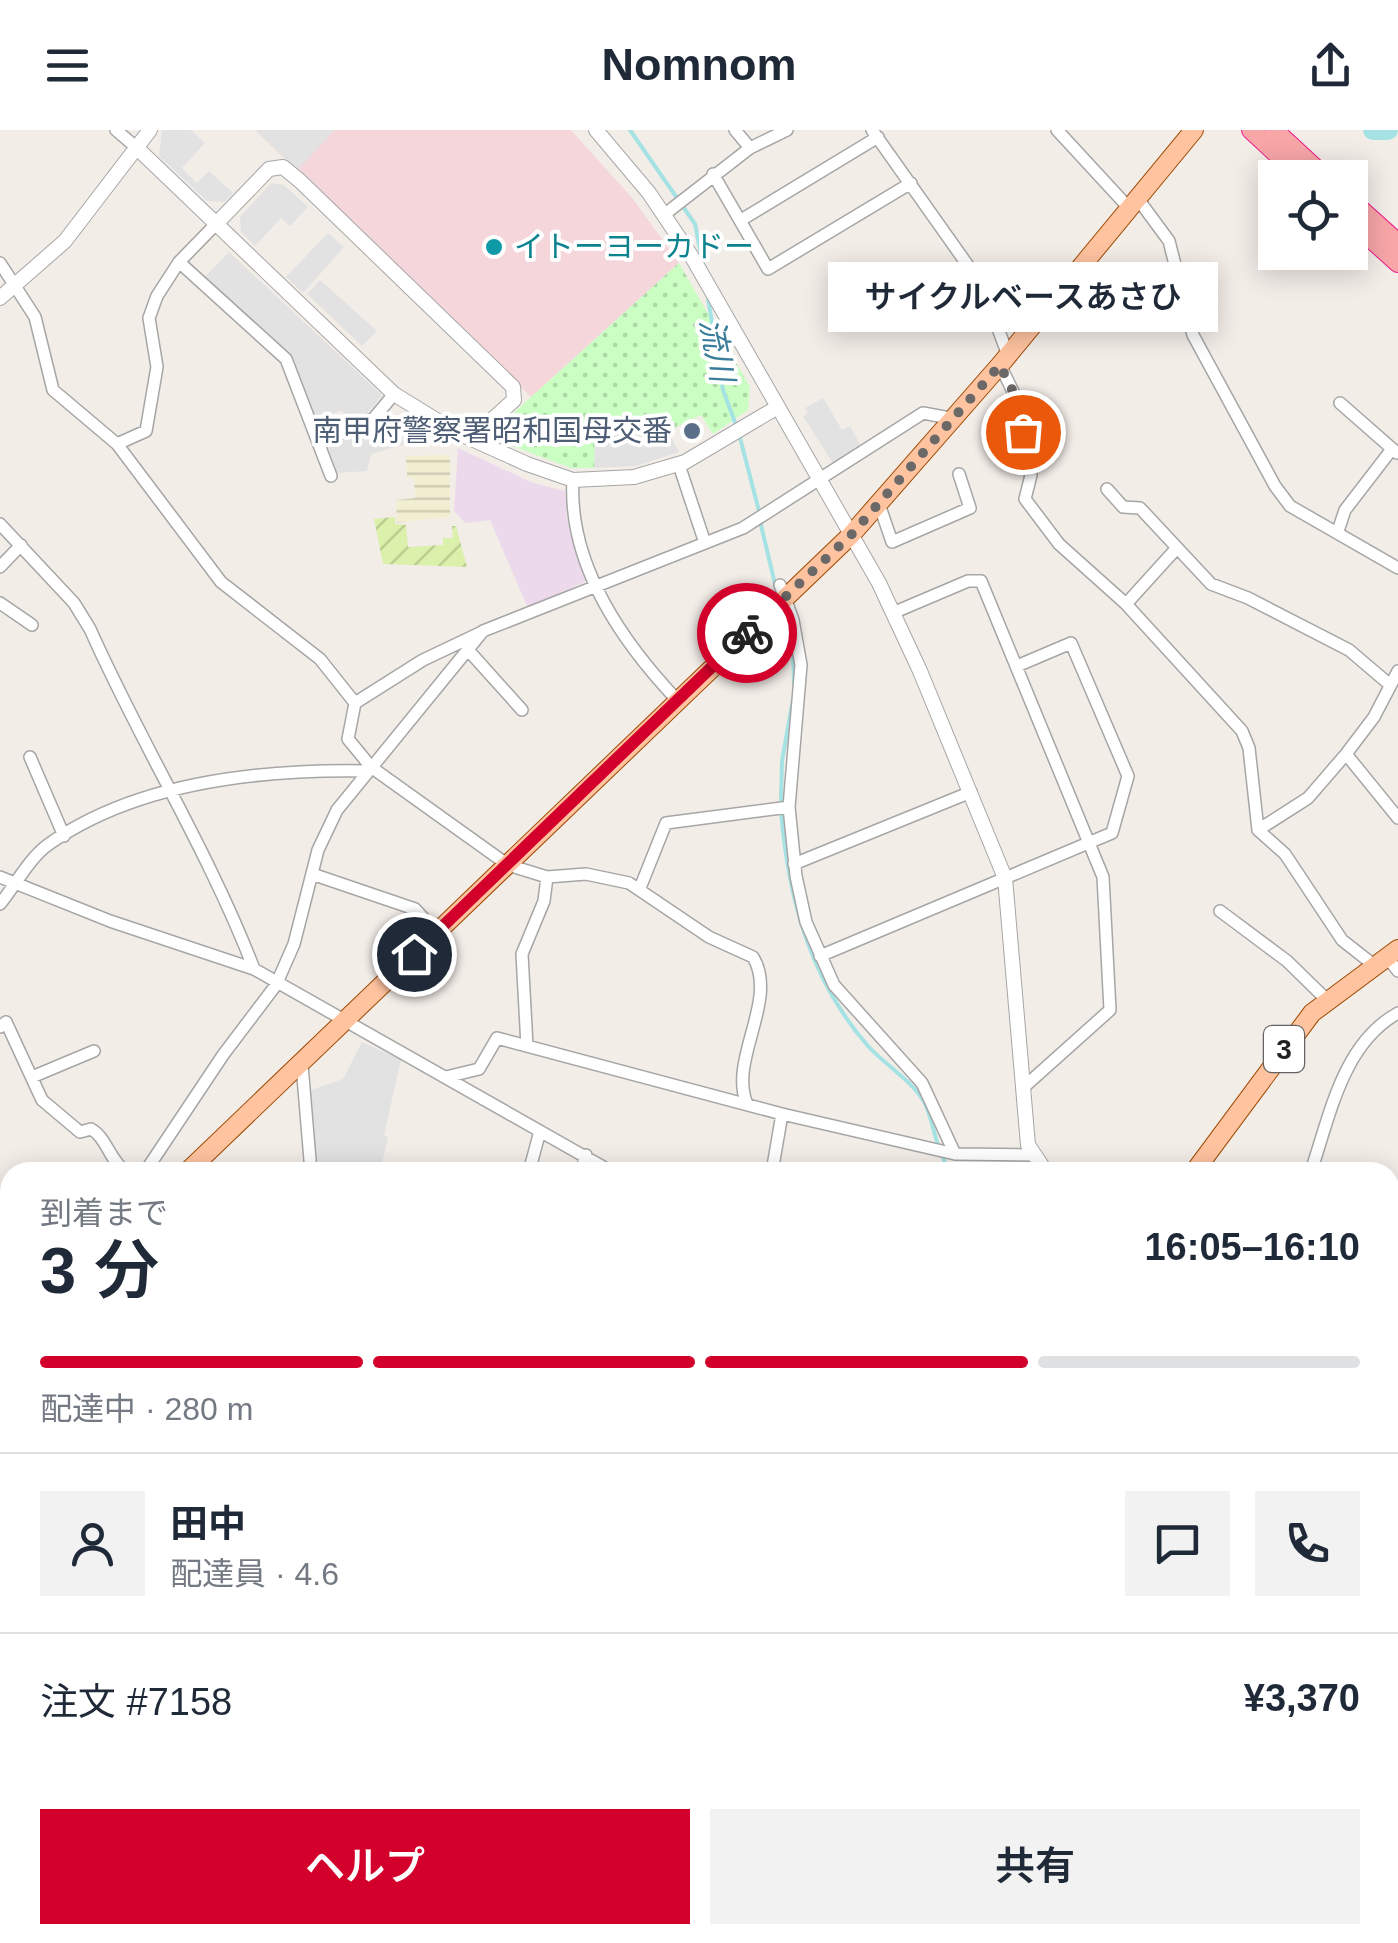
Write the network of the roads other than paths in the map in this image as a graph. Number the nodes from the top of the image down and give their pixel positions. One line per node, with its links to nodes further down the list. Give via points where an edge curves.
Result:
1 (116, 130): 11 (street)
2 (150, 130): 11 (street)
3 (596, 130): 18 (street)
4 (735, 130): 12 (street)
5 (787, 130): 12 (street)
6 (1194, 130): 17 (main road)
7 (1251, 130): 13 (highway)
8 (1274, 130): 14 (highway)
9 (1060, 131): 17 (street)
10 (875, 134): 16 (street); 20 (street)
11 (137, 148): 21 (street); 27 (street, via 65,241)
12 (750, 148): 15 (street)
13 (1284, 160)
14 (1306, 160)
15 (713, 174): 18 (street); 20 (street)
16 (911, 182): 20 (street, via 768,269); 29 (street, via 981,284)
17 (1133, 204): 29 (main road); 46 (street, via 1169,240 1193,335 1249,445 1290,506)
18 (665, 214): 32 (street)
19 (1368, 216): 23 (highway)
20 (740, 220)
21 (218, 223): 24 (street); 30 (street); 34 (street, via 269,169 283,167 300,181 514,387 514,400)
22 (1368, 236): 26 (highway)
23 (1398, 244)
24 (179, 262): 35 (street, via 286,360); 36 (street, via 149,318 156,367 146,431)
25 (0, 263): 27 (street)
26 (1398, 264)
27 (18, 286): 28 (street); 36 (street, via 35,317 54,390)
28 (0, 298)
29 (1004, 360): 33 (main road); 56 (street, via 1021,408 1031,476 1024,500 1059,544)
30 (394, 394): 34 (street); 35 (street, via 374,418)
31 (1340, 403): 37 (street)
32 (776, 408): 38 (street); 42 (street)
33 (955, 419): 42 (street, via 923,413); 44 (main road)
34 (471, 439): 41 (street)
35 (319, 443): 40 (street)
36 (118, 444): 65 (street, via 221,582 320,659)
37 (1395, 452): 46 (street, via 1346,510)
38 (679, 465): 41 (street, via 634,477); 48 (street)
39 (958, 474): 44 (street, via 970,508 892,542)
40 (331, 476)
41 (573, 480): 53 (street, via 574,523)
42 (818, 480): 47 (street); 48 (street, via 743,528)
43 (1107, 488): 50 (street, via 1123,507 1140,508)
44 (879, 504): 47 (main road)
45 (0, 524): 49 (street)
46 (1338, 531): 52 (street)
47 (851, 535): 54 (main road); 57 (street)
48 (705, 543): 53 (street)
49 (20, 545): 51 (street); 71 (street, via 74,603)
50 (1175, 550): 56 (street); 63 (street, via 1211,584 1349,650)
51 (0, 567)
52 (1398, 568)
53 (598, 585): 59 (street); 64 (street, via 618,630)
54 (783, 591): 64 (main road); 72 (street, via 801,665)
55 (0, 603): 58 (street)
56 (1126, 604): 74 (street, via 1242,732 1250,748)
57 (894, 612): 61 (street, via 968,580 982,581); 70 (street)
58 (32, 625)
59 (484, 632): 60 (street); 65 (street)
60 (469, 651): 66 (street); 69 (street)
61 (1017, 666): 76 (street); 76 (street, via 1071,643 1128,776 1112,833)
62 (1398, 671): 63 (street)
63 (1389, 684): 67 (street)
64 (678, 701): 78 (main road)
65 (355, 703): 69 (street, via 348,739)
66 (522, 710)
67 (1346, 754): 73 (street); 74 (street, via 1308,798)
68 (30, 757): 75 (street)
69 (370, 769): 71 (street, via 239,777); 78 (street); 79 (street, via 337,810)
70 (971, 792): 77 (street); 82 (street)
71 (168, 794): 75 (street, via 120,803); 90 (street, via 221,889)
72 (789, 808): 77 (street); 84 (street, via 666,823)
73 (1398, 818)
74 (1258, 830): 89 (street, via 1284,854 1342,940)
75 (64, 836): 83 (street, via 45,846)
76 (1090, 842): 82 (street); 101 (street, via 1104,878 1113,1003)
77 (794, 864): 88 (street)
78 (508, 865): 81 (street); 87 (main road)
79 (312, 874): 87 (street, via 415,909); 91 (street)
80 (0, 877): 83 (street)
81 (547, 877): 84 (street, via 586,874); 96 (street, via 522,954)
82 (1005, 878): 88 (street); 101 (street)
83 (16, 883): 85 (street); 90 (street)
84 (640, 888): 102 (street, via 709,937 740,948 758,966 743,1084)
85 (0, 904)
86 (1220, 912): 92 (street)
87 (436, 932): 94 (main road)
88 (820, 956): 105 (street, via 850,1007 922,1084)
89 (1390, 961): 92 (main road, 3)
90 (254, 969): 91 (street)
91 (276, 985): 94 (street); 109 (street)
92 (1328, 1000): 117 (main road, 3, via 1312,1012)
93 (1398, 1013): 118 (street, via 1382,1022 1342,1074)
94 (344, 1024): 98 (main road); 100 (street)
95 (0, 1027): 99 (street, via 6,1022)
96 (527, 1046): 100 (street, via 494,1038 479,1068); 102 (street)
97 (94, 1051): 99 (street)
98 (302, 1065): 110 (main road); 111 (street)
99 (32, 1077): 108 (street, via 42,1100 80,1132 99,1133)
100 (446, 1077): 104 (street)
101 (1024, 1088): 106 (street)
102 (747, 1104): 103 (street)
103 (782, 1114): 105 (street); 115 (street)
104 (540, 1131): 107 (street); 112 (street)
105 (952, 1153): 106 (street)
106 (1033, 1154): 116 (street)
107 (586, 1155): 113 (street); 114 (street)
108 (110, 1162)
109 (152, 1162)
110 (199, 1162)
111 (310, 1162)
112 (532, 1162)
113 (584, 1162)
114 (596, 1162)
115 (774, 1162)
116 (1039, 1162)
117 (1201, 1162)
118 (1314, 1162)

